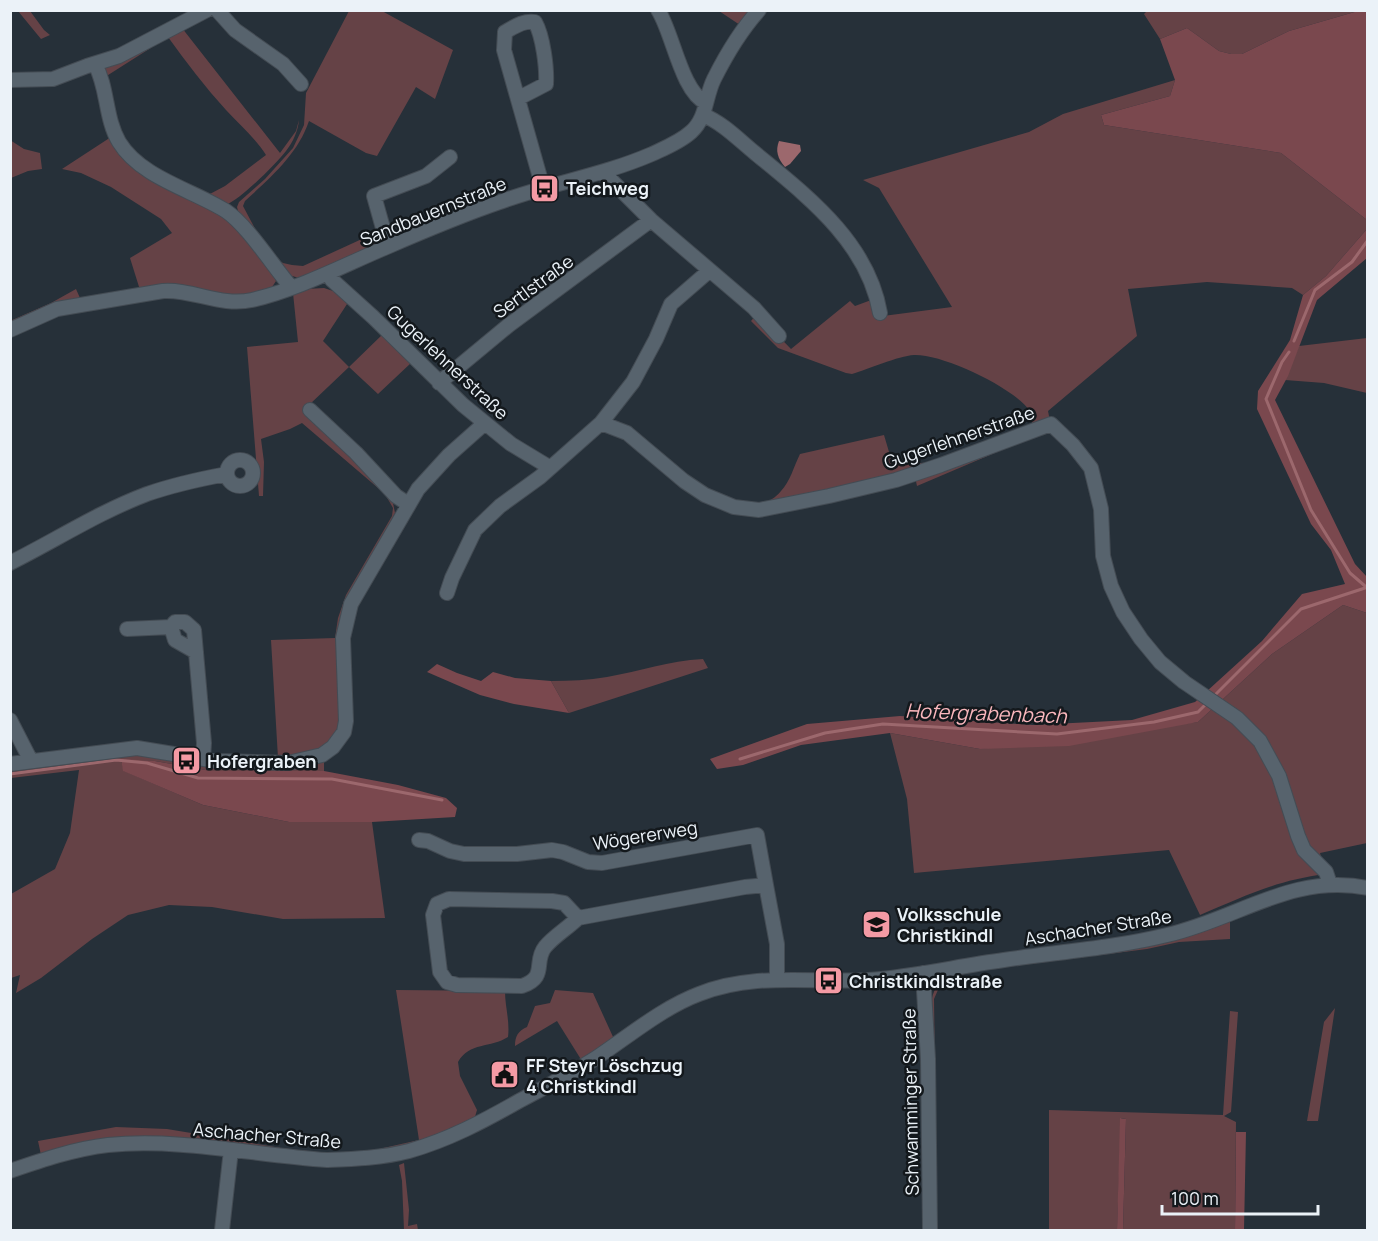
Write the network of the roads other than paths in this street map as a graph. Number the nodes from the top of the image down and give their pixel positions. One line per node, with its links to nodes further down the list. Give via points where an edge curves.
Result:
1 (207, 10): 5 (street, via 119,57)
2 (217, 10): 7 (street, via 235,30 283,64)
3 (658, 10): 9 (street, via 689,84)
4 (759, 10): 9 (street, Sandbauernstraße, via 723,62)
5 (95, 63): 6 (street, via 53,79); 17 (street, via 107,96 111,124 130,155 241,224)
6 (10, 80)
7 (301, 84)
8 (519, 98): 8 (street, via 504,50 505,32 535,22 540,30 546,84); 12 (street)
9 (705, 109): 11 (street, Sandbauernstraße, via 691,132 669,147); 18 (street, via 833,222 866,270 877,294)
10 (450, 157): 14 (street, via 426,176 375,196)
11 (604, 173): 12 (street, Sandbauernstraße); 13 (street)
12 (543, 188): 14 (street, Sandbauernstraße)
13 (651, 220): 15 (street); 21 (street, Sertlstraße, via 509,325)
14 (388, 246): 16 (street, Sandbauernstraße)
15 (709, 271): 20 (street, via 754,308); 24 (street, via 671,304 633,382)
16 (328, 274): 17 (street, Sandbauernstraße); 21 (street, Gugerlehnerstraße)
17 (291, 287): 19 (street, Sandbauernstraße, via 238,302 177,290 162,291 57,309)
18 (880, 313)
19 (10, 330)
20 (779, 336)
21 (439, 383): 23 (street, Gugerlehnerstraße)
22 (310, 410): 27 (street)
23 (485, 423): 25 (street, Gugerlehnerstraße); 27 (street, via 432,471)
24 (600, 423): 25 (street); 38 (street, Gugerlehnerstraße, via 627,433 705,495 746,510 779,507 896,480 1051,424 1091,468 1101,509 1103,556 1123,612 1160,662 1237,718 1260,741 1279,776 1304,850 1326,872)
25 (549, 467): 29 (street, via 475,530)
26 (227, 474): 28 (street, via 146,494)
27 (408, 504): 34 (street, via 351,604 345,622 346,721 339,740 322,755 305,760 260,763)
28 (10, 563)
29 (447, 593)
30 (171, 627): 31 (street); 32 (street, via 175,640); 32 (street, via 180,621 192,626)
31 (127, 629)
32 (196, 652): 34 (street)
33 (10, 720): 35 (street)
34 (203, 759): 35 (street, via 137,748)
35 (31, 761): 36 (street)
36 (10, 764)
37 (419, 840): 39 (street, Wögererweg, via 464,854 552,850 588,862 602,862 757,835)
38 (1330, 884): 40 (street, Aschacher Straße); 42 (street, Aschacher Straße, via 1293,890 1167,935)
39 (766, 885): 41 (street); 43 (street, Wögererweg, via 777,944)
40 (1368, 888)
41 (578, 918): 41 (street, via 564,903 552,901 449,899 437,904 433,915 440,972 456,986 532,983 545,947)
42 (923, 973): 43 (street, Aschacher Straße, via 845,981); 47 (street, Schwamminger Straße)
43 (777, 979): 44 (street, Aschacher Straße, via 735,984 686,999 555,1082 485,1120 417,1148 377,1157 327,1160)
44 (231, 1150): 45 (street, Aschacher Straße, via 149,1143 106,1145); 46 (street)
45 (10, 1171)
46 (222, 1230)
47 (930, 1230)

